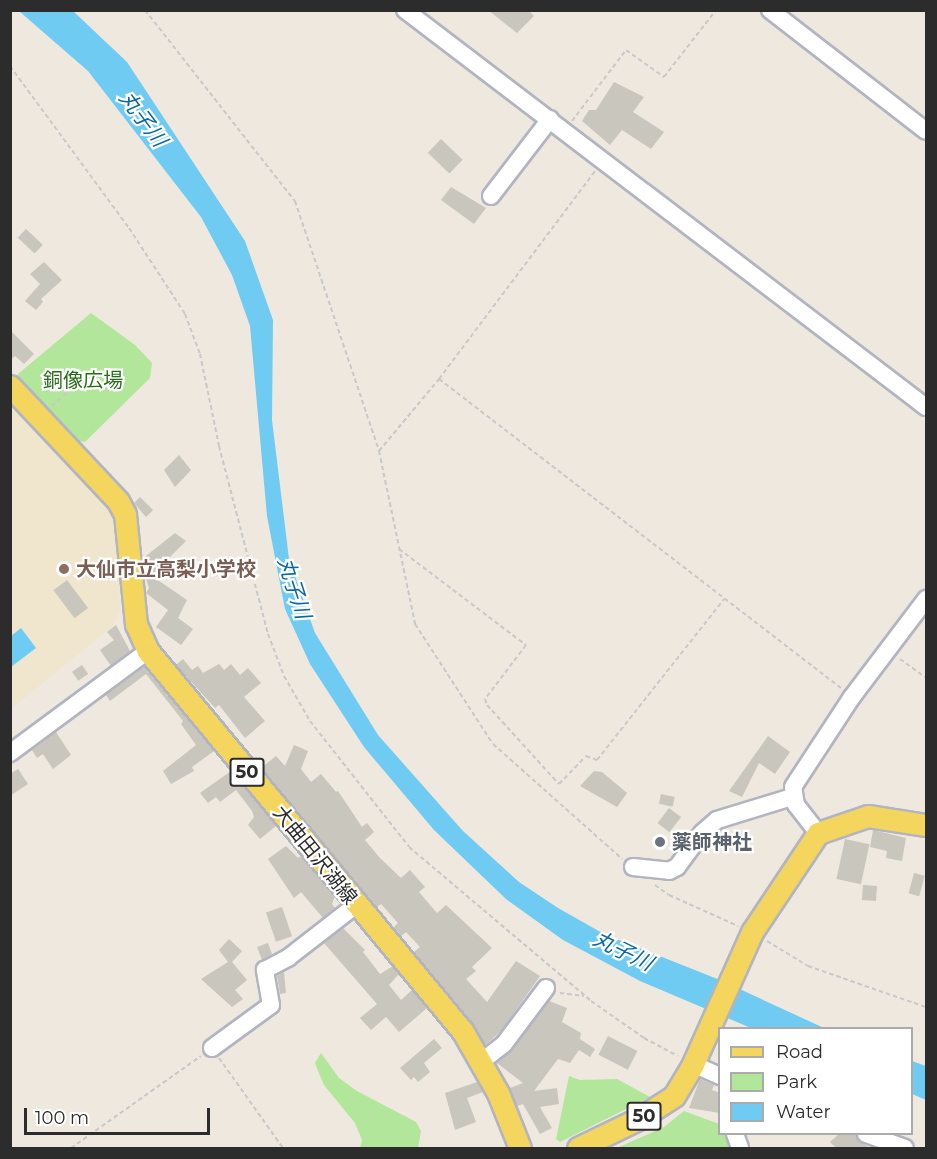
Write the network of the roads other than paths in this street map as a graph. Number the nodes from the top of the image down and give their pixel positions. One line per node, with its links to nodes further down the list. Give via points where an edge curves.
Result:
1 (405, 10): 3 (street)
2 (770, 10): 4 (street)
3 (550, 119): 5 (street); 7 (street)
4 (927, 131)
5 (491, 196)
6 (10, 386): 9 (main road, 大曲田沢湖線 / 50, via 118,501 125,514 136,624)
7 (927, 407)
8 (927, 599): 11 (street, via 852,697 793,787)
9 (148, 651): 10 (street); 15 (main road, 大曲田沢湖線 / 50)
10 (10, 753)
11 (792, 796): 13 (street); 14 (street, via 717,820 677,867 669,871)
12 (927, 825): 13 (main road, via 868,816)
13 (818, 833): 19 (main road, 50, via 752,932)
14 (633, 867)
15 (356, 905): 17 (street, via 290,957 265,970 271,1005); 18 (main road, 大曲田沢湖線 / 50, via 462,1030)
16 (546, 988): 18 (street, via 504,1044)
17 (212, 1048)
18 (481, 1062): 22 (main road, 大曲田沢湖線 / 50)
19 (693, 1064): 20 (street); 23 (main road, 50, via 674,1096 660,1107)
20 (718, 1075)
21 (869, 1135): 24 (street)
22 (520, 1149)
23 (579, 1149)
24 (905, 1149)

